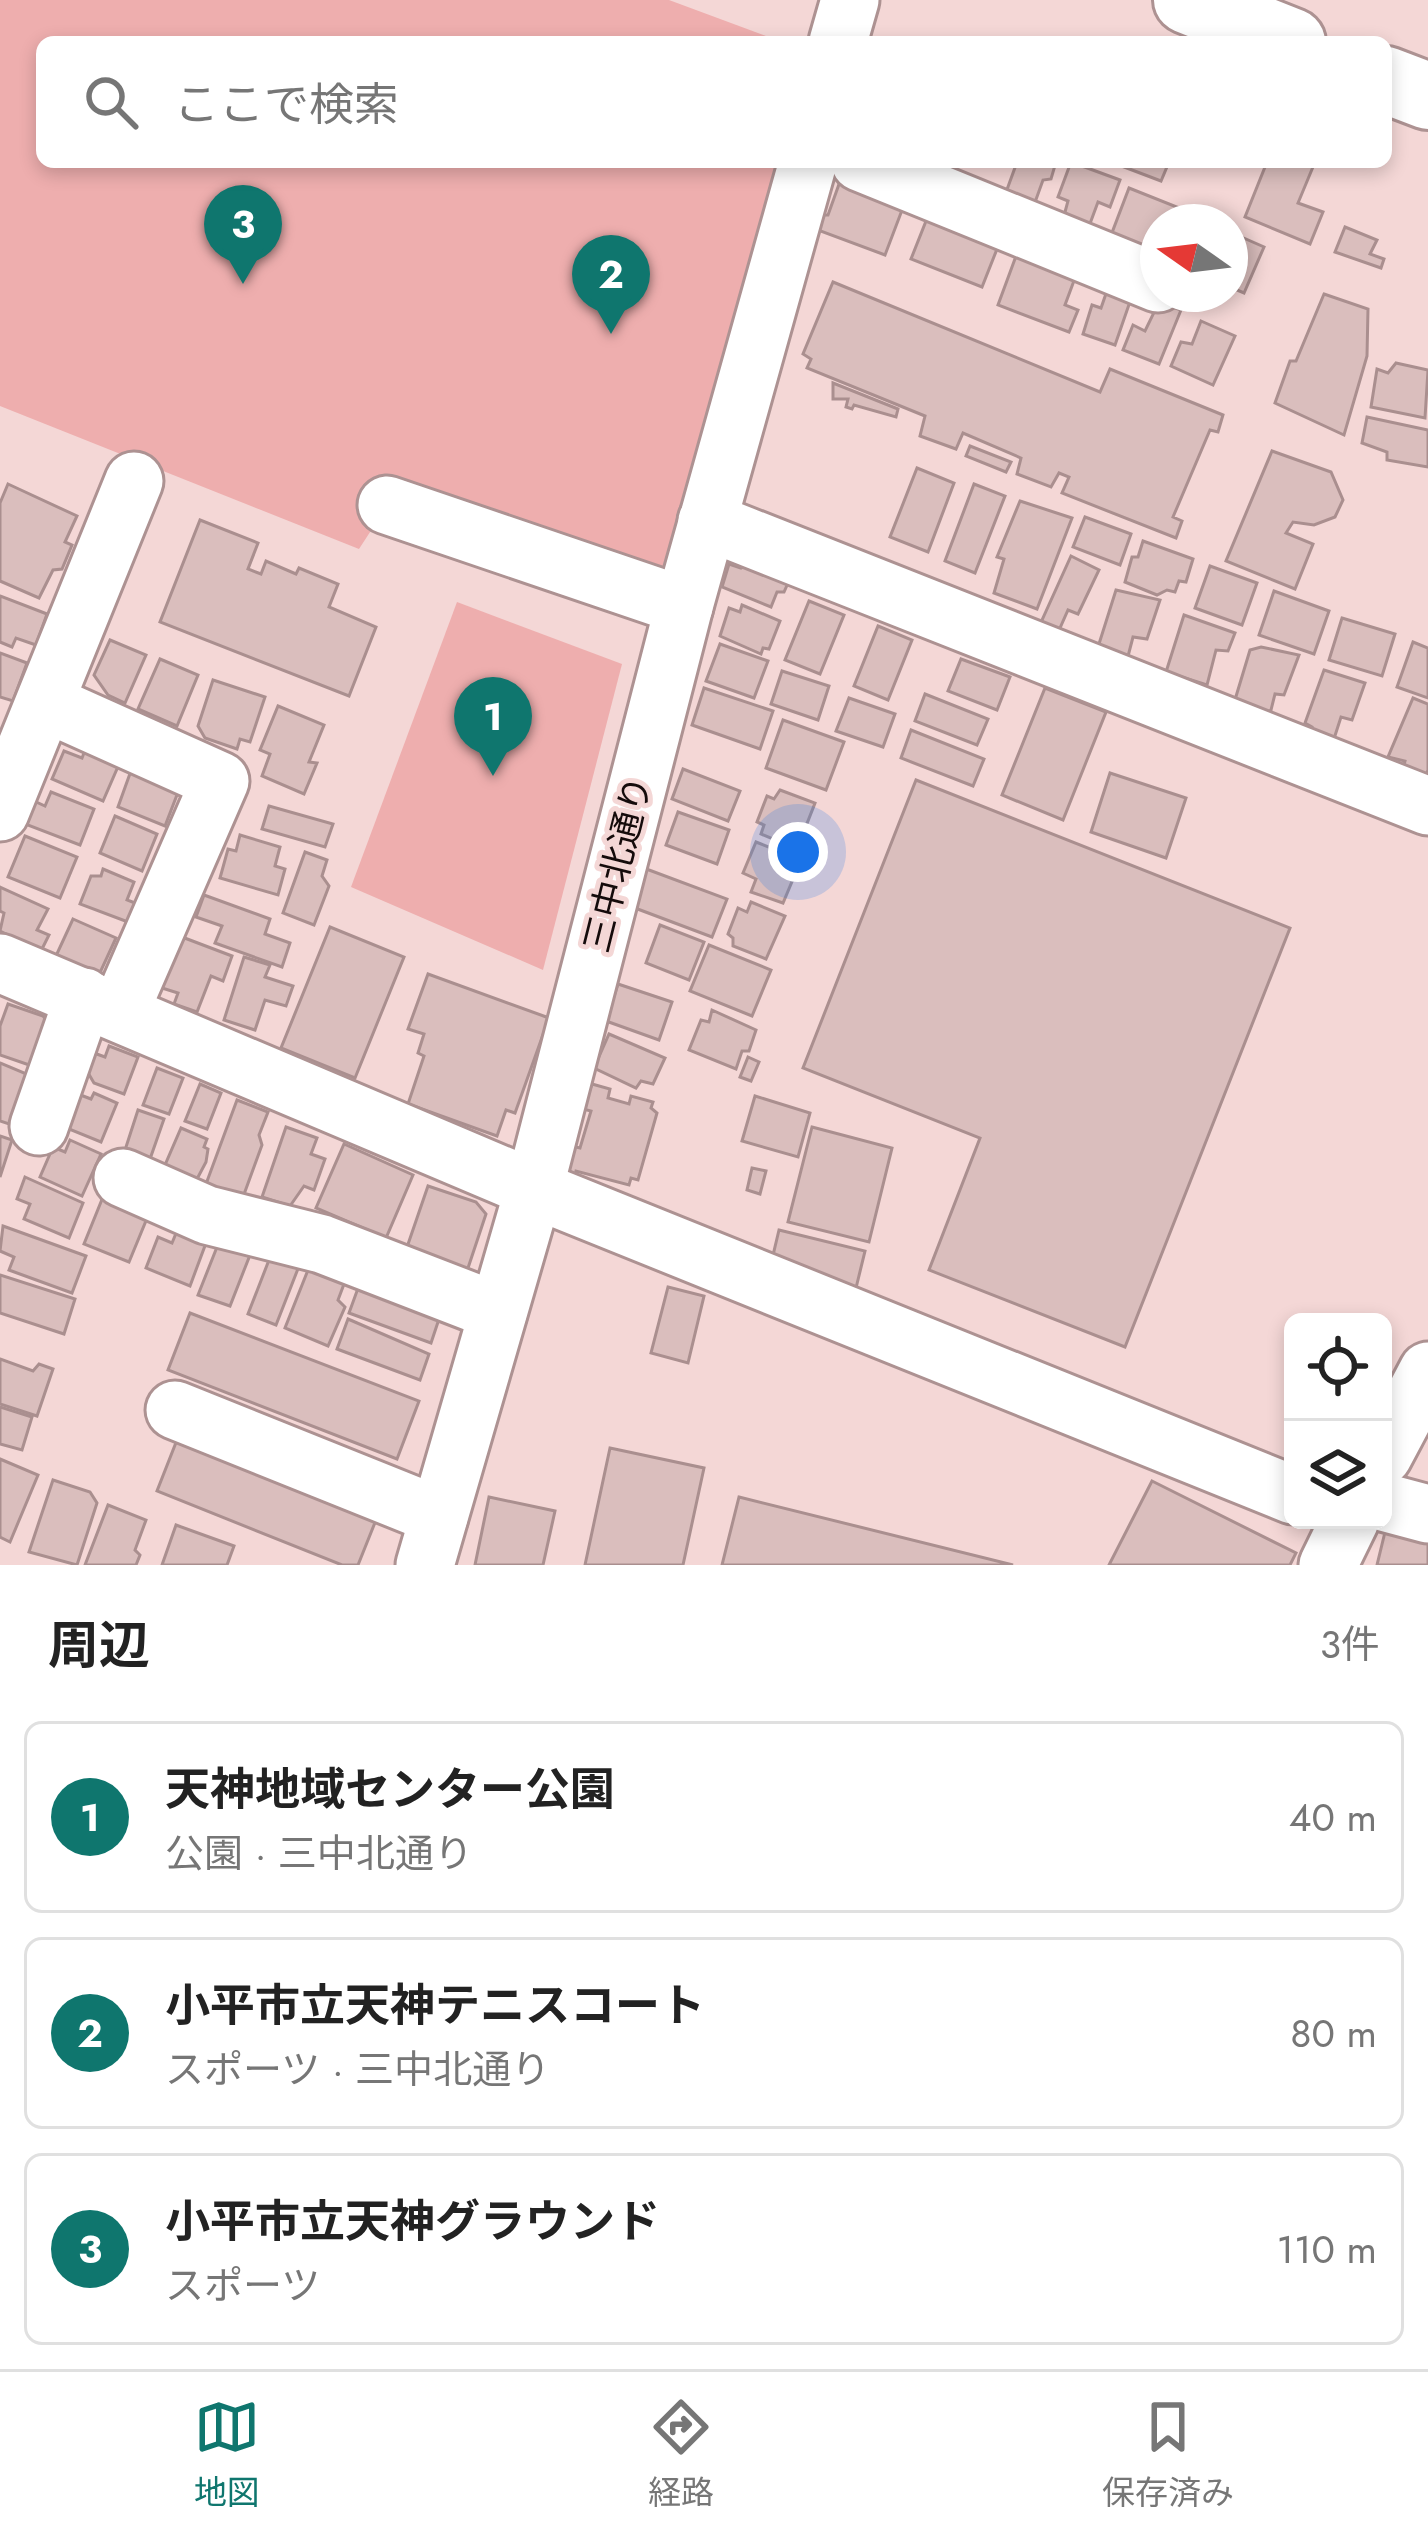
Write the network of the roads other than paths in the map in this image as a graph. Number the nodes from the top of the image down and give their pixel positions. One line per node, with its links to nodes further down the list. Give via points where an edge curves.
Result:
1 (850, 0): 3 (street)
2 (1187, 0): 4 (main road)
3 (840, 36)
4 (1277, 36)
5 (1392, 82): 6 (main road)
6 (1428, 96)
7 (806, 168): 12 (street, 三中北通り)
8 (875, 168): 9 (street)
9 (1140, 275)
10 (134, 482): 14 (street)
11 (387, 506): 13 (street)
12 (707, 521): 13 (street, 三中北通り); 15 (street)
13 (683, 606): 21 (street, 三中北通り)
14 (46, 703): 16 (street); 18 (street, via 220,781)
15 (1428, 806)
16 (0, 812)
17 (0, 963): 18 (street)
18 (102, 1004): 19 (street); 21 (street)
19 (39, 1126)
20 (124, 1178): 22 (street, via 206,1215 322,1244)
21 (534, 1189): 22 (street, 三中北通り); 26 (street)
22 (498, 1312): 30 (street, 三中北通り)
23 (1428, 1371): 25 (street)
24 (175, 1410): 30 (street)
25 (1392, 1439)
26 (1284, 1492)
27 (1392, 1504): 28 (street)
28 (1428, 1514)
29 (1346, 1529): 31 (street)
30 (432, 1541)
31 (1328, 1565)

